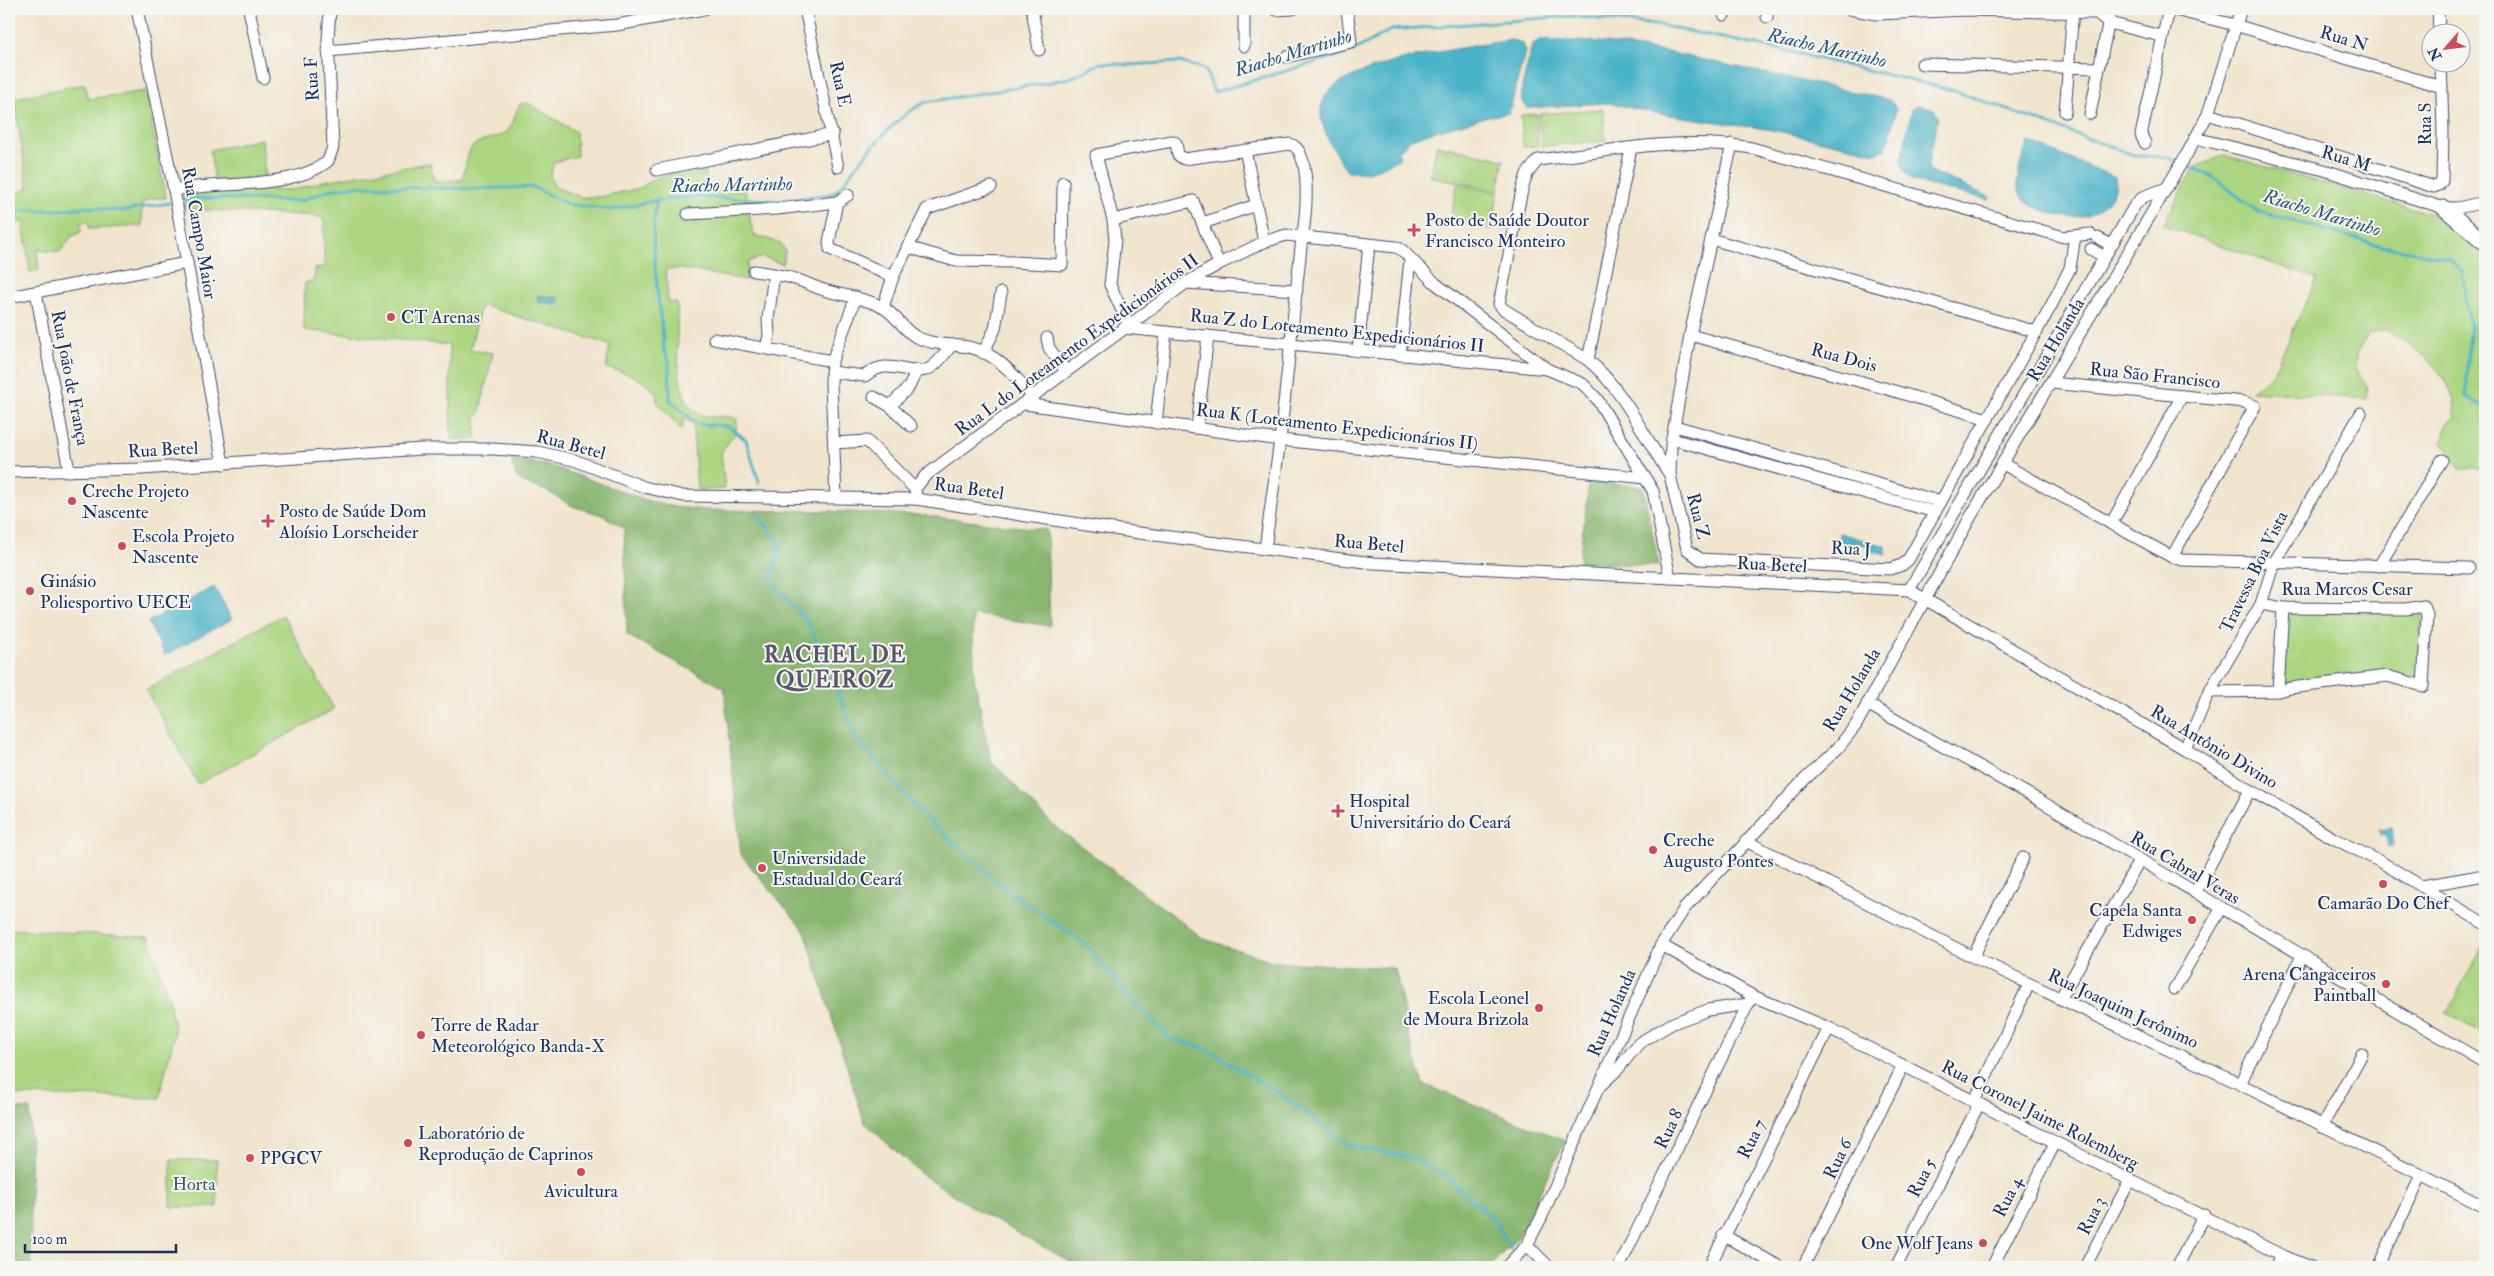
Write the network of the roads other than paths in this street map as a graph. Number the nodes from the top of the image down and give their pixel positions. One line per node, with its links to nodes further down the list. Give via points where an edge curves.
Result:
1 (137, 9): 48 (street, Rua Campo Maior)
2 (249, 9): 30 (street)
3 (330, 9): 24 (street, Rua F)
4 (704, 9): 24 (street, via 617,25)
5 (805, 9): 35 (street, Rua E)
6 (1032, 9): 23 (street)
7 (1244, 9): 22 (street)
8 (1293, 9): 15 (street)
9 (1347, 9): 25 (street, via 1351,42)
10 (1849, 9): 17 (street)
11 (2111, 9): 19 (street)
12 (2170, 9): 20 (street, Rua N); 21 (street)
13 (2241, 9): 20 (street, Rua Holanda)
14 (2438, 9): 18 (street)
15 (1276, 10)
16 (2073, 10): 17 (street); 19 (street, via 2096,13); 27 (street)
17 (1867, 11)
18 (2439, 22)
19 (2109, 23): 21 (street); 28 (street)
20 (2236, 25): 31 (street, Rua N); 34 (street, Rua Holanda)
21 (2161, 36): 37 (street, via 2141,135)
22 (1244, 46)
23 (1039, 50)
24 (328, 51): 48 (street, Rua F, via 334,147 325,164 294,178 198,185)
25 (1286, 57)
26 (1922, 64): 27 (street)
27 (2069, 68): 28 (street); 32 (street)
28 (2098, 68): 33 (street)
29 (2441, 72): 31 (street, Rua S)
30 (263, 78)
31 (2442, 87): 45 (street, Rua S, via 2442,181)
32 (2065, 112)
33 (2090, 114)
34 (2208, 114): 36 (street, Rua Holanda); 43 (street, Rua M)
35 (833, 134): 41 (street, Rua E); 42 (street)
36 (2195, 138): 47 (street, Rua Holanda); 50 (street, Rua M, via 2324,170)
37 (2145, 143)
38 (1732, 144): 39 (street, via 1649,144); 59 (street); 61 (street)
39 (1630, 148): 93 (street); 93 (street, via 1538,160 1531,167 1522,190 1500,291 1499,304 1503,309)
40 (1246, 150): 53 (street); 56 (street, via 1184,159 1178,155 1176,143 1172,141 1096,155); 58 (street, via 1290,144 1296,147 1308,197)
41 (838, 167)
42 (658, 170)
43 (2418, 181): 45 (street, Rua M, via 2434,187); 50 (street)
44 (1063, 182): 65 (street, via 1062,265 956,261)
45 (2439, 185)
46 (991, 187): 65 (street, via 927,209)
47 (2168, 187): 64 (street, Rua Holanda, via 2135,205); 98 (street, Rua Holanda)
48 (174, 190): 68 (street, Rua Campo Maior)
49 (848, 195): 51 (street)
50 (2412, 197): 54 (street, Rua M)
51 (837, 202): 55 (street, via 777,210); 72 (street, via 829,244 835,252)
52 (2485, 202): 54 (street, Rua M)
53 (1256, 205): 57 (street); 60 (street)
54 (2444, 208): 62 (main road)
55 (688, 214)
56 (1113, 220): 57 (street, via 1193,201); 80 (street, via 1110,285)
57 (1203, 223): 69 (street)
58 (1302, 238): 60 (street, Rua L do Loteamento Expedicionários II, via 1286,236); 63 (street, Rua L do Loteamento Expedicionários II); 74 (street)
59 (1711, 239): 82 (street); 83 (street)
60 (1264, 242): 69 (street, Rua L do Loteamento Expedicionários II)
61 (2083, 243): 64 (street, via 2094,236); 66 (street); 82 (street, Rua Holanda)
62 (2485, 243)
63 (1368, 245): 67 (street, Rua L do Loteamento Expedicionários II, via 1396,247); 90 (street)
64 (2111, 245): 66 (street, Rua Holanda)
65 (907, 247): 72 (street)
66 (2104, 257): 133 (street, Rua Holanda)
67 (1410, 260): 92 (street); 95 (street, Rua L do Loteamento Expedicionários II, via 1434,283)
68 (187, 263): 75 (street); 114 (street, Rua Campo Maior)
69 (1219, 264): 73 (street, Rua L do Loteamento Expedicionários II)
70 (754, 271): 71 (street)
71 (774, 274): 78 (street); 89 (street)
72 (893, 277): 79 (street)
73 (1186, 284): 74 (street); 80 (street, Rua L do Loteamento Expedicionários II)
74 (1297, 290): 87 (street)
75 (36, 292): 77 (street); 116 (street, Rua João de França)
76 (1001, 293): 91 (street, via 995,329)
77 (9, 297)
78 (856, 297): 79 (street); 94 (street)
79 (883, 307): 88 (street, via 916,336)
80 (1127, 326): 81 (street, Rua Z do Loteamento Expedicionários II); 97 (street, Rua L do Loteamento Expedicionários II)
81 (1166, 332): 84 (street, Rua Z do Loteamento Expedicionários II); 105 (street)
82 (2037, 332): 104 (street, Rua Holanda)
83 (1690, 335): 104 (street, Rua Dois); 107 (street)
84 (1208, 336): 87 (street, Rua Z do Loteamento Expedicionários II); 108 (street)
85 (714, 338): 89 (street)
86 (1047, 338): 97 (street, via 1049,348)
87 (1291, 344): 90 (street, Rua Z do Loteamento Expedicionários II); 109 (street)
88 (952, 345): 91 (street); 96 (street, via 933,366)
89 (766, 348): 94 (street)
90 (1358, 351): 92 (street, Rua Z do Loteamento Expedicionários II)
91 (983, 353): 101 (street, via 1008,369)
92 (1400, 355): 95 (street, Rua Z do Loteamento Expedicionários II)
93 (1588, 360): 110 (street, via 1612,383)
94 (832, 366): 96 (street, via 865,376 880,368 898,366); 112 (street)
95 (1547, 369): 119 (street, Rua L do Loteamento Expedicionários II, via 1572,378 1592,393)
96 (916, 370): 102 (street, via 909,387)
97 (1066, 371): 101 (street, Rua L do Loteamento Expedicionários II)
98 (2051, 383): 99 (street, Rua São Francisco); 115 (street, Rua Holanda)
99 (2182, 396): 124 (street); 126 (street, Rua São Francisco, via 2255,406)
100 (874, 397): 102 (street)
101 (1029, 400): 105 (street, Rua K (Loteamento Expedicionários II)); 120 (street, Rua L do Loteamento Expedicionários II, via 925,476)
102 (890, 406): 106 (street)
103 (2360, 413): 129 (street, Travessa Boa Vista)
104 (1988, 419): 122 (street, Rua Holanda)
105 (1156, 423): 108 (street, Rua K (Loteamento Expedicionários II))
106 (911, 426)
107 (1675, 426): 111 (street); 122 (street)
108 (1197, 428): 109 (street, Rua K (Loteamento Expedicionários II))
109 (1280, 440): 119 (street, Rua K (Loteamento Expedicionários II)); 125 (street)
110 (1647, 441): 111 (street); 118 (street)
111 (1672, 442): 118 (street); 123 (street)
112 (834, 443): 120 (street, via 867,441); 121 (street)
113 (2442, 460): 130 (street)
114 (223, 464): 116 (street, Rua Betel); 121 (street, Rua Betel, via 422,449 494,449 537,452 574,460 644,487 683,496)
115 (2003, 464): 124 (street); 134 (street, Rua Holanda)
116 (69, 470): 117 (street, Rua Betel)
117 (9, 472)
118 (1670, 474): 127 (street, Rua Z, via 1687,549)
119 (1646, 478): 132 (street, Rua L do Loteamento Expedicionários II, via 1653,491)
120 (916, 494): 121 (street, Rua Betel); 125 (street, Rua Betel)
121 (836, 496)
122 (1941, 502): 123 (street, Rua Holanda)
123 (1935, 512): 128 (street, Rua Holanda)
124 (2111, 524): 126 (street)
125 (1265, 549): 132 (street, Rua Betel, via 1373,564)
126 (2172, 557): 129 (street)
127 (1700, 559): 128 (street, Rua J, via 1890,569)
128 (1908, 560)
129 (2274, 563): 130 (street); 135 (street, Travessa Boa Vista)
130 (2379, 566): 131 (street)
131 (2469, 568)
132 (1670, 578): 133 (street, Rua Betel)
133 (1909, 590): 134 (street, Rua Betel)
134 (1924, 599): 139 (street, Rua Holanda); 140 (street, Rua Antônio Divino)
135 (2261, 604): 136 (street, Rua Marcos Cesar); 138 (street, Travessa Boa Vista)
136 (2283, 608): 137 (street); 137 (street, Rua Marcos Cesar, via 2406,609 2424,606 2427,615 2423,686 2387,676)
137 (2278, 691): 138 (street)
138 (2209, 692): 140 (street, Travessa Boa Vista)
139 (1867, 704): 142 (street, Rua Holanda, via 1838,748); 144 (street, Rua Cabral Veras)
140 (2185, 749): 141 (street, Rua Antônio Divino)
141 (2250, 790): 146 (street, Rua Antônio Divino); 147 (street)
142 (1746, 841): 150 (street, Rua Holanda, via 1684,909); 152 (street, Rua Joaquim Jerônimo)
143 (2023, 858): 152 (street)
144 (2139, 861): 147 (street, Rua Cabral Veras); 155 (street)
145 (2485, 874): 146 (street)
146 (2422, 886): 149 (street, Rua Antônio Divino)
147 (2195, 893): 148 (street, Rua Cabral Veras)
148 (2221, 909): 151 (street, Rua Cabral Veras); 154 (street)
149 (2485, 924)
150 (1661, 946): 156 (street, Rua Coronel Jaime Rolemberg); 162 (street, Rua Holanda)
151 (2302, 956): 159 (street, Rua Cabral Veras); 161 (street)
152 (1973, 957): 153 (street, Rua Joaquim Jerônimo)
153 (2029, 984): 155 (street, Rua Joaquim Jerônimo); 163 (street, Rua 5)
154 (2174, 989)
155 (2060, 999): 161 (street, Rua Joaquim Jerônimo)
156 (1750, 1000): 157 (street, Rua Coronel Jaime Rolemberg); 162 (street, via 1698,1013 1656,1032 1634,1048); 175 (street, Rua 8)
157 (1829, 1028): 160 (street, Rua Coronel Jaime Rolemberg); 170 (street, Rua 7)
158 (2362, 1054): 164 (street)
159 (2485, 1063)
160 (1903, 1066): 163 (street, Rua Coronel Jaime Rolemberg); 178 (street, Rua 6)
161 (2240, 1084): 164 (street, Rua Joaquim Jerônimo)
162 (1598, 1088): 171 (street, Rua Holanda)
163 (1977, 1103): 165 (street, Rua Coronel Jaime Rolemberg); 179 (street, Rua 5)
164 (2322, 1126): 166 (street, Rua Joaquim Jerônimo)
165 (2055, 1143): 167 (street, Rua Coronel Jaime Rolemberg); 180 (street, Rua 4)
166 (2421, 1176): 168 (street, Rua Joaquim Jerônimo); 185 (street)
167 (2130, 1180): 169 (street, Rua Coronel Jaime Rolemberg); 181 (street, Rua 3)
168 (2485, 1207)
169 (2204, 1215): 172 (street, Rua Coronel Jaime Rolemberg); 182 (street)
170 (1723, 1235): 176 (street, Rua 7); 177 (street)
171 (1527, 1245): 173 (street, Rua Holanda); 174 (street)
172 (2281, 1255): 183 (street); 184 (street, Rua Coronel Jaime Rolemberg)
173 (1506, 1267)
174 (1549, 1267)
175 (1619, 1267)
176 (1709, 1267)
177 (1780, 1267)
178 (1803, 1267)
179 (1896, 1267)
180 (1992, 1267)
181 (2085, 1267)
182 (2177, 1267)
183 (2275, 1267)
184 (2311, 1267)
185 (2378, 1267)

